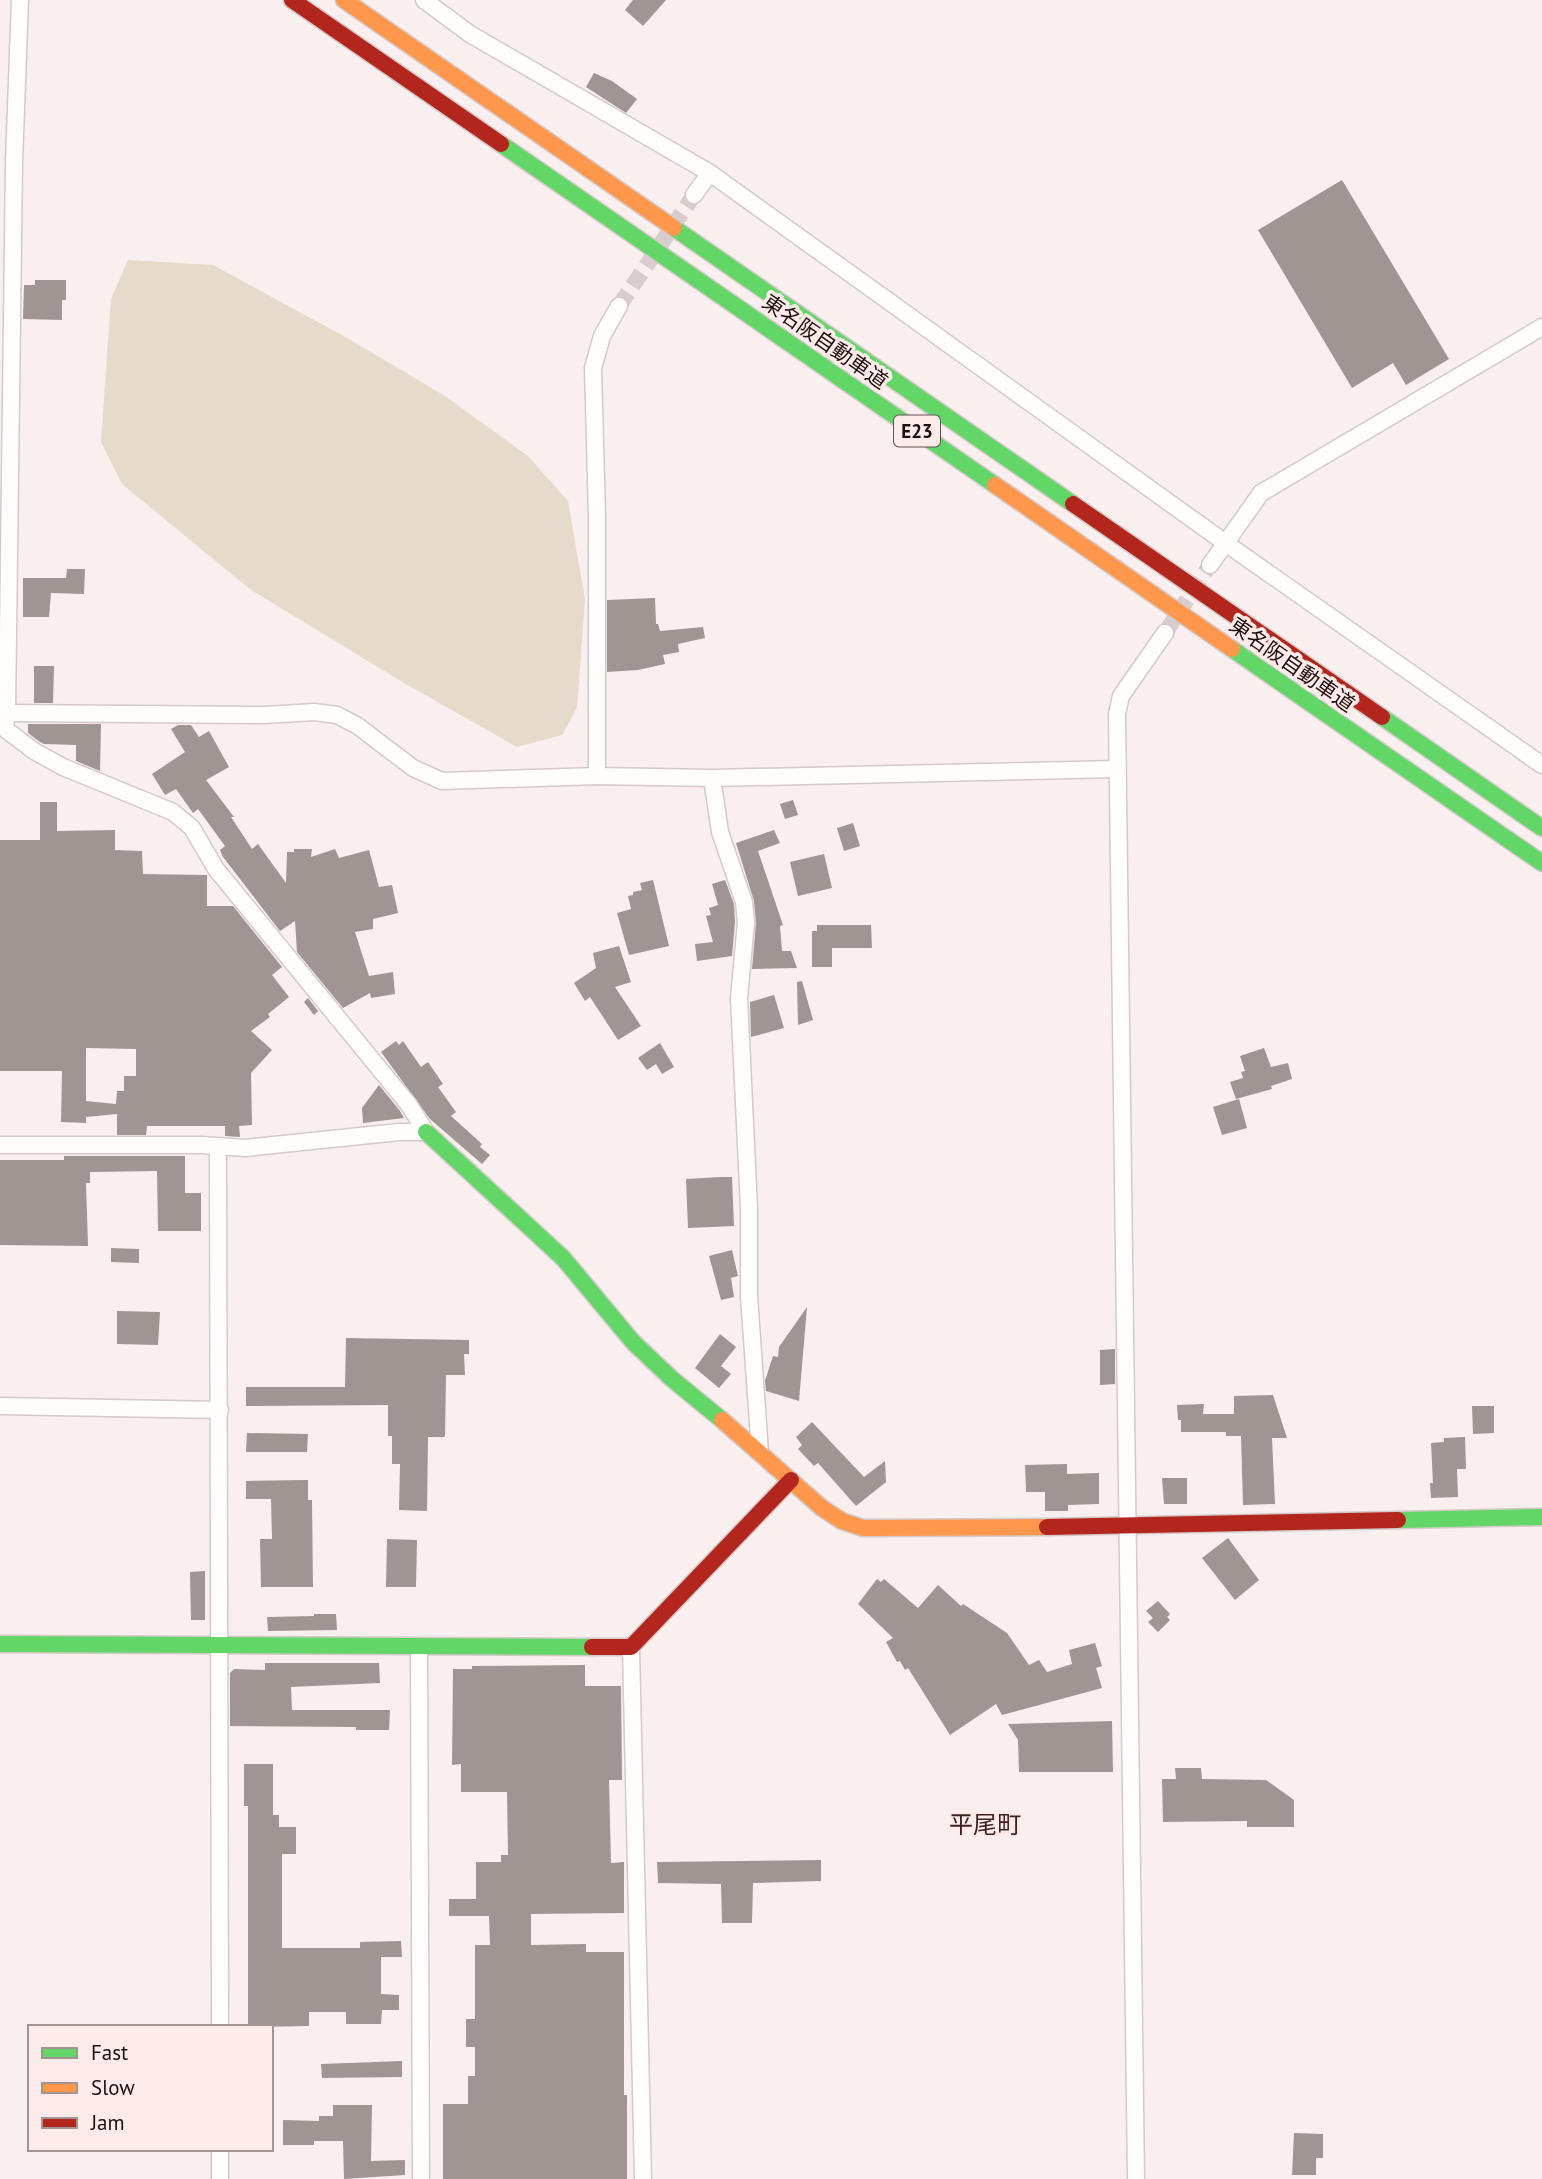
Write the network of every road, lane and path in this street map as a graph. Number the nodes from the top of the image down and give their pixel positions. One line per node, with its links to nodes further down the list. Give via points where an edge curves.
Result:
1 (20, 0): 5 (street)
2 (292, 0): 19 (main road, 東名阪自動車道 / E23)
3 (344, 0): 18 (main road, 東名阪自動車道 / E23)
4 (424, 0): 6 (street, via 470,34)
5 (7, 162): 13 (street)
6 (710, 173): 7 (street); 10 (street)
7 (694, 195)
8 (619, 306): 16 (street, via 602,336 593,368)
9 (1542, 327): 10 (street, via 1261,494)
10 (1224, 542): 11 (street); 14 (street)
11 (1210, 565)
12 (1165, 632): 15 (street, via 1121,696)
13 (4, 722): 16 (street, via 314,712 337,715 358,726 413,768 442,781); 20 (street, via 34,751 173,812 192,828 216,869 409,1105)
14 (1542, 765)
15 (1117, 769): 17 (street); 28 (street)
16 (597, 776): 17 (street)
17 (712, 778): 25 (street, via 720,832 744,902 746,922 740,998)
18 (1542, 828)
19 (1542, 863)
20 (426, 1132): 22 (street); 25 (main road, via 564,1258 642,1351)
21 (0, 1145): 22 (street)
22 (218, 1147): 24 (street)
23 (0, 1406): 24 (street)
24 (220, 1410): 30 (street)
25 (760, 1452): 26 (main road)
26 (791, 1480): 28 (main road, via 822,1508 863,1528); 32 (main road)
27 (1542, 1517): 28 (main road)
28 (1128, 1526): 38 (street)
29 (0, 1644): 30 (main road)
30 (220, 1646): 31 (main road); 33 (street)
31 (419, 1647): 32 (main road); 36 (street)
32 (631, 1647): 37 (street)
33 (220, 2025)
34 (220, 2151): 35 (street)
35 (220, 2179)
36 (421, 2179)
37 (643, 2179)
38 (1136, 2179)

